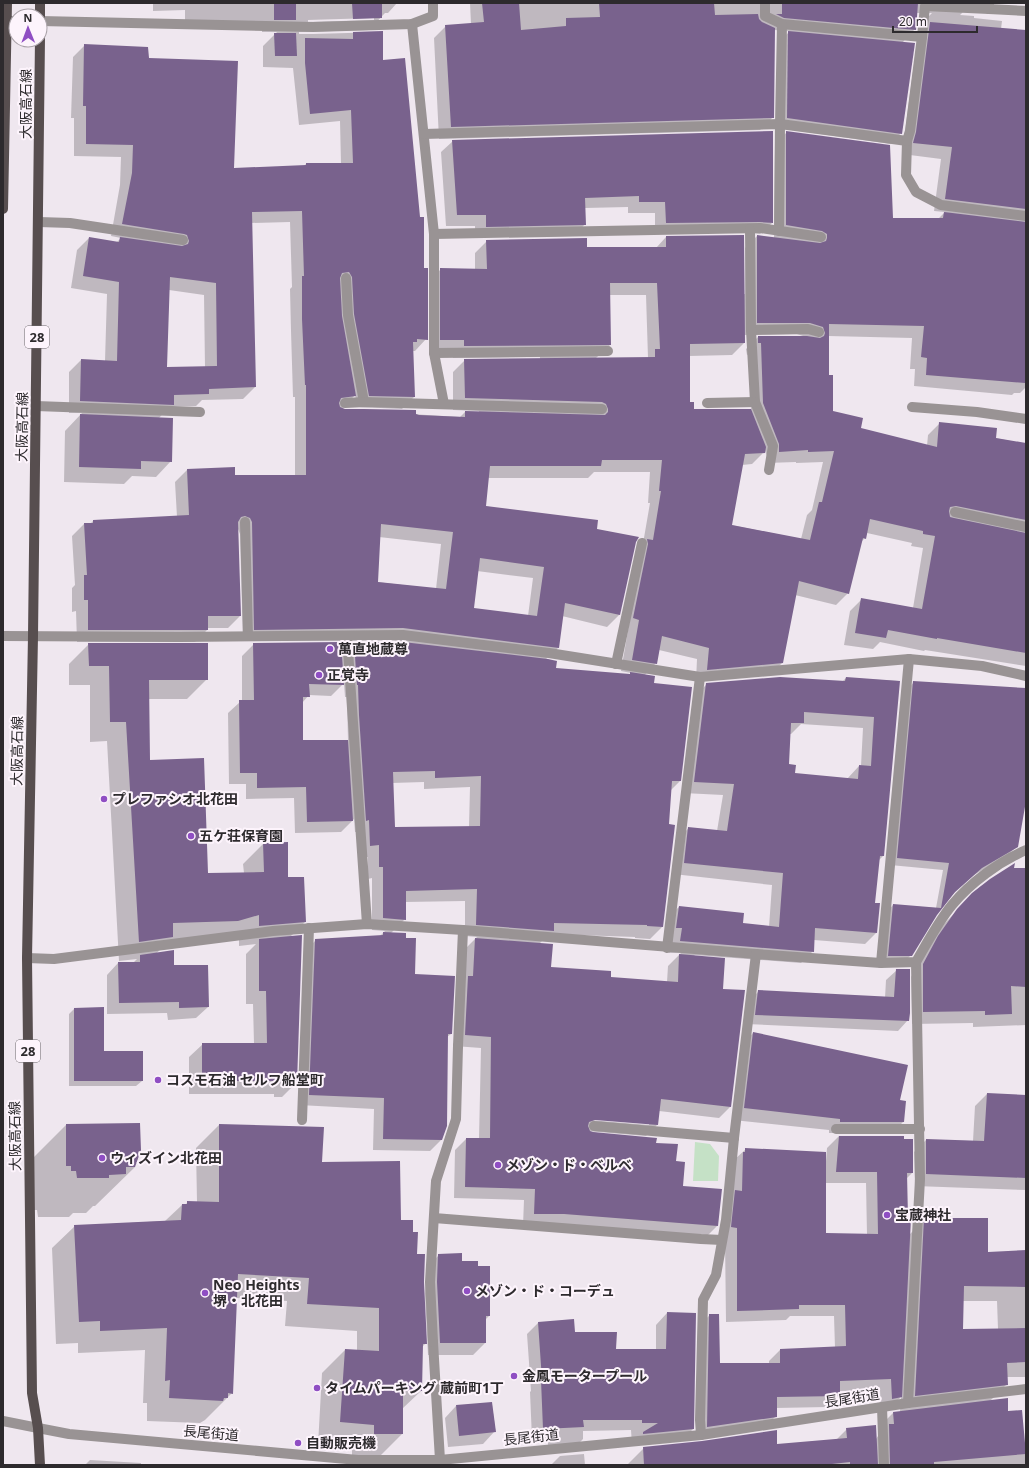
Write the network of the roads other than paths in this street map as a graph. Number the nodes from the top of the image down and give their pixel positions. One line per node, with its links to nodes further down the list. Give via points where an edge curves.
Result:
1 (7, 3): 6 (main road, 大阪高石線)
2 (433, 3): 8 (street, via 433,16)
3 (765, 3): 9 (street, via 765,16)
4 (989, 6): 5 (street); 10 (street, via 925,6)
5 (1026, 11)
6 (8, 21): 15 (main road, 大阪高石線)
7 (48, 22): 8 (street, via 313,27)
8 (412, 24): 13 (street)
9 (782, 24): 10 (street); 12 (street)
10 (922, 37): 14 (street)
11 (40, 48): 17 (main road, 大阪高石線 / 28)
12 (780, 124): 13 (street); 14 (street); 19 (street)
13 (424, 134): 20 (street)
14 (907, 141): 16 (street, via 906,176 916,192 940,205)
15 (3, 209)
16 (1026, 216)
17 (39, 222): 22 (street, via 70,223); 33 (main road, 大阪高石線 / 28)
18 (750, 229): 19 (street); 20 (street); 24 (street)
19 (779, 231): 21 (street)
20 (434, 234): 27 (street)
21 (820, 237)
22 (183, 240)
23 (346, 278): 28 (street, via 348,315)
24 (751, 330): 25 (street); 29 (street)
25 (820, 332)
26 (608, 351): 27 (street)
27 (434, 353): 32 (street)
28 (364, 402): 30 (street); 32 (street)
29 (755, 402): 31 (street); 38 (street, via 773,446)
30 (345, 403)
31 (708, 403)
32 (444, 404): 35 (street)
33 (36, 406): 36 (street); 44 (main road, 大阪高石線 / 28)
34 (912, 407): 37 (street)
35 (602, 409)
36 (200, 412)
37 (1026, 419)
38 (769, 470)
39 (955, 512): 41 (street)
40 (245, 522): 45 (street)
41 (1026, 527)
42 (642, 543): 48 (street)
43 (3, 636): 44 (street)
44 (33, 636): 45 (street); 57 (main road, 大阪高石線 / 28)
45 (248, 636): 46 (street)
46 (347, 636): 48 (street, via 403,635); 52 (street)
47 (909, 659): 49 (street, via 982,666); 50 (street); 59 (street)
48 (616, 664): 50 (street)
49 (1026, 676)
50 (700, 677): 55 (street)
51 (1026, 850): 58 (street, via 1009,858 972,884 932,934)
52 (367, 924): 53 (street); 54 (street)
53 (309, 928): 57 (street, via 54,959); 60 (street)
54 (463, 930): 55 (street); 65 (street, via 456,1119 436,1181)
55 (667, 948): 56 (street)
56 (756, 954): 59 (street); 64 (street)
57 (27, 958): 71 (main road, 大阪高石線 / 28, via 32,1393)
58 (916, 962): 59 (street); 63 (street)
59 (882, 963)
60 (302, 1120)
61 (594, 1126): 64 (street)
62 (836, 1129): 63 (street)
63 (920, 1129): 68 (street, via 920,1179)
64 (734, 1138): 66 (street)
65 (434, 1218): 66 (street); 73 (street, via 430,1282)
66 (722, 1240): 72 (street, via 716,1275 703,1300)
67 (1026, 1389): 68 (street, 長尾街道)
68 (908, 1403): 69 (street, 長尾街道)
69 (882, 1407): 72 (street, 長尾街道); 76 (street)
70 (3, 1421): 71 (street, 長尾街道)
71 (38, 1428): 73 (street, 長尾街道, via 69,1434 358,1460); 75 (main road, 大阪高石線 / 28)
72 (701, 1435): 74 (street, 長尾街道)
73 (440, 1460): 74 (street, 長尾街道)
74 (458, 1462)
75 (40, 1465)
76 (884, 1465)

